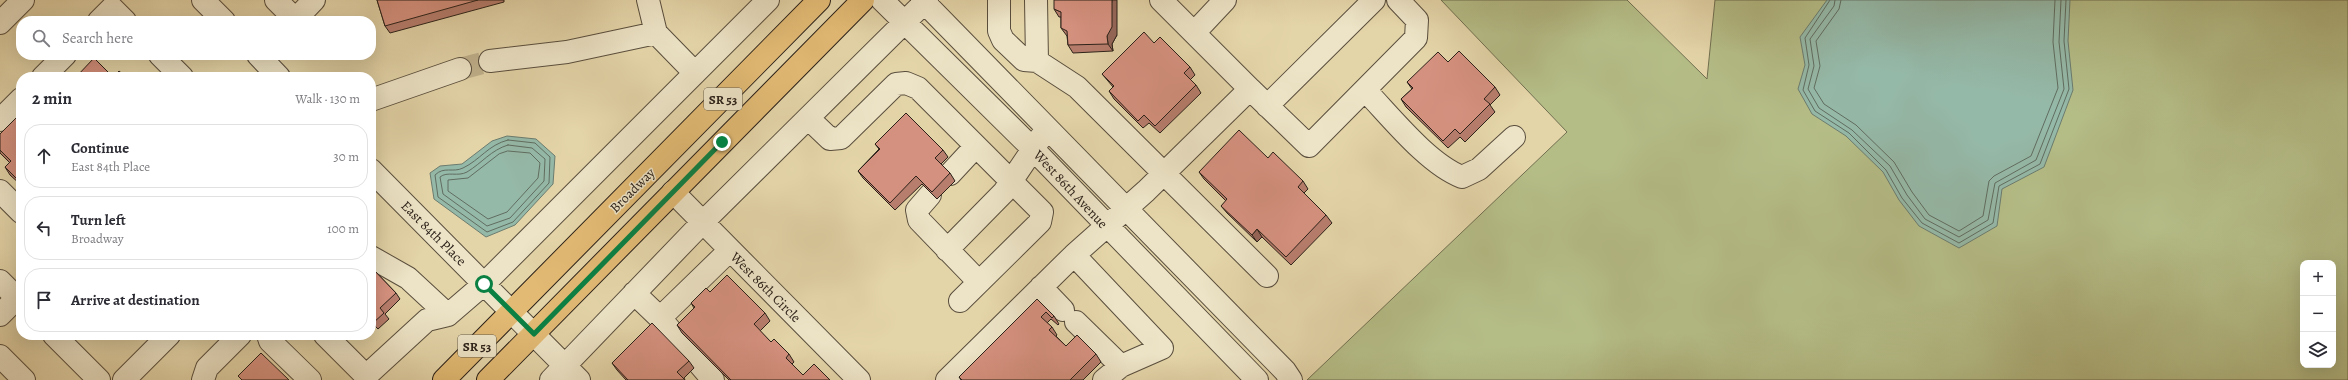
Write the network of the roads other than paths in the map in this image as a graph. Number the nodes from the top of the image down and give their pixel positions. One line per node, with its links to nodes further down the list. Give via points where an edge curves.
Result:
1 (23, 0): 21 (street)
2 (203, 0): 17 (street)
3 (276, 0): 18 (street)
4 (314, 0): 19 (street)
5 (648, 0): 23 (street)
6 (768, 0): 33 (street)
7 (819, 0): 69 (main road, Broadway / SR 53)
8 (863, 0): 50 (main road, SR 53)
9 (882, 0): 20 (street, West 86th Avenue)
10 (999, 0): 28 (street, via 999,32 1003,40 1024,60)
11 (1036, 0): 28 (street)
12 (1161, 0): 22 (street)
13 (1225, 0): 22 (street)
14 (1374, 0): 38 (street)
15 (1398, 0): 35 (street, via 1417,20 1416,38)
16 (924, 1): 20 (street); 41 (street, West 86th Avenue)
17 (219, 16)
18 (290, 16)
19 (298, 16)
20 (904, 22): 39 (street); 44 (street, West 86th Avenue)
21 (0, 23)
22 (1194, 32): 34 (street)
23 (656, 33): 27 (street, via 567,52); 33 (street)
24 (60, 60): 30 (street)
25 (165, 60): 31 (street)
26 (263, 60): 32 (street)
27 (490, 62)
28 (1037, 62): 46 (street, via 1077,87)
29 (460, 69): 36 (street)
30 (48, 72)
31 (177, 72)
32 (274, 72)
33 (695, 73): 63 (street)
34 (1250, 89): 38 (street); 46 (street)
35 (1365, 90): 38 (street, via 1309,146); 42 (street, via 1430,158 1462,178 1479,169)
36 (376, 98)
37 (16, 104): 40 (street)
38 (1267, 106)
39 (809, 119): 43 (street, via 830,140 841,138 896,84 906,83 918,88); 54 (street)
40 (0, 120)
41 (1046, 129): 44 (street); 53 (street, West 86th Avenue)
42 (1514, 137)
43 (976, 146): 45 (street); 48 (street)
44 (1033, 149): 48 (street); 55 (street, West 86th Avenue)
45 (950, 174)
46 (1164, 174): 53 (street); 60 (street)
47 (376, 175): 63 (street, East 84th Place)
48 (1012, 181): 56 (street); 62 (street, via 1042,212 1040,222)
49 (0, 191): 52 (street)
50 (674, 192): 54 (street, West 86th Circle); 73 (main road, SR 53)
51 (930, 195): 56 (street, via 917,210 919,220)
52 (16, 207)
53 (1124, 209): 55 (street); 94 (street, West 86th Avenue)
54 (703, 222): 57 (street, West 86th Circle); 65 (street)
55 (1106, 226): 58 (street); 93 (street, West 86th Avenue)
56 (948, 250): 62 (street)
57 (729, 251): 72 (street); 90 (street, West 86th Circle)
58 (1074, 255): 64 (street); 80 (street, via 1162,348)
59 (376, 261): 70 (street, via 408,278)
60 (1266, 276)
61 (0, 281): 66 (street)
62 (979, 282): 67 (street)
63 (484, 284): 69 (street, East 84th Place); 70 (street)
64 (1041, 287): 80 (street); 91 (street)
65 (634, 293): 72 (street); 81 (street)
66 (16, 297)
67 (960, 301)
68 (16, 302): 71 (street)
69 (511, 311): 73 (street, East 84th Place); 87 (main road, Broadway / SR 53)
70 (448, 314): 78 (street, via 427,320 366,376)
71 (0, 315)
72 (660, 318): 89 (street)
73 (534, 334): 81 (street, East 84th Place); 88 (main road, SR 53)
74 (59, 340): 83 (street)
75 (164, 340): 84 (street)
76 (235, 340): 85 (street, via 207,368)
77 (270, 340): 86 (street)
78 (330, 340)
79 (0, 356): 82 (street)
80 (1121, 366): 92 (street)
81 (565, 375)
82 (24, 380)
83 (99, 380)
84 (124, 380)
85 (203, 380)
86 (310, 380)
87 (444, 380)
88 (488, 380)
89 (713, 380)
90 (859, 380)
91 (947, 380)
92 (1104, 380)
93 (1257, 380)
94 (1291, 380)

